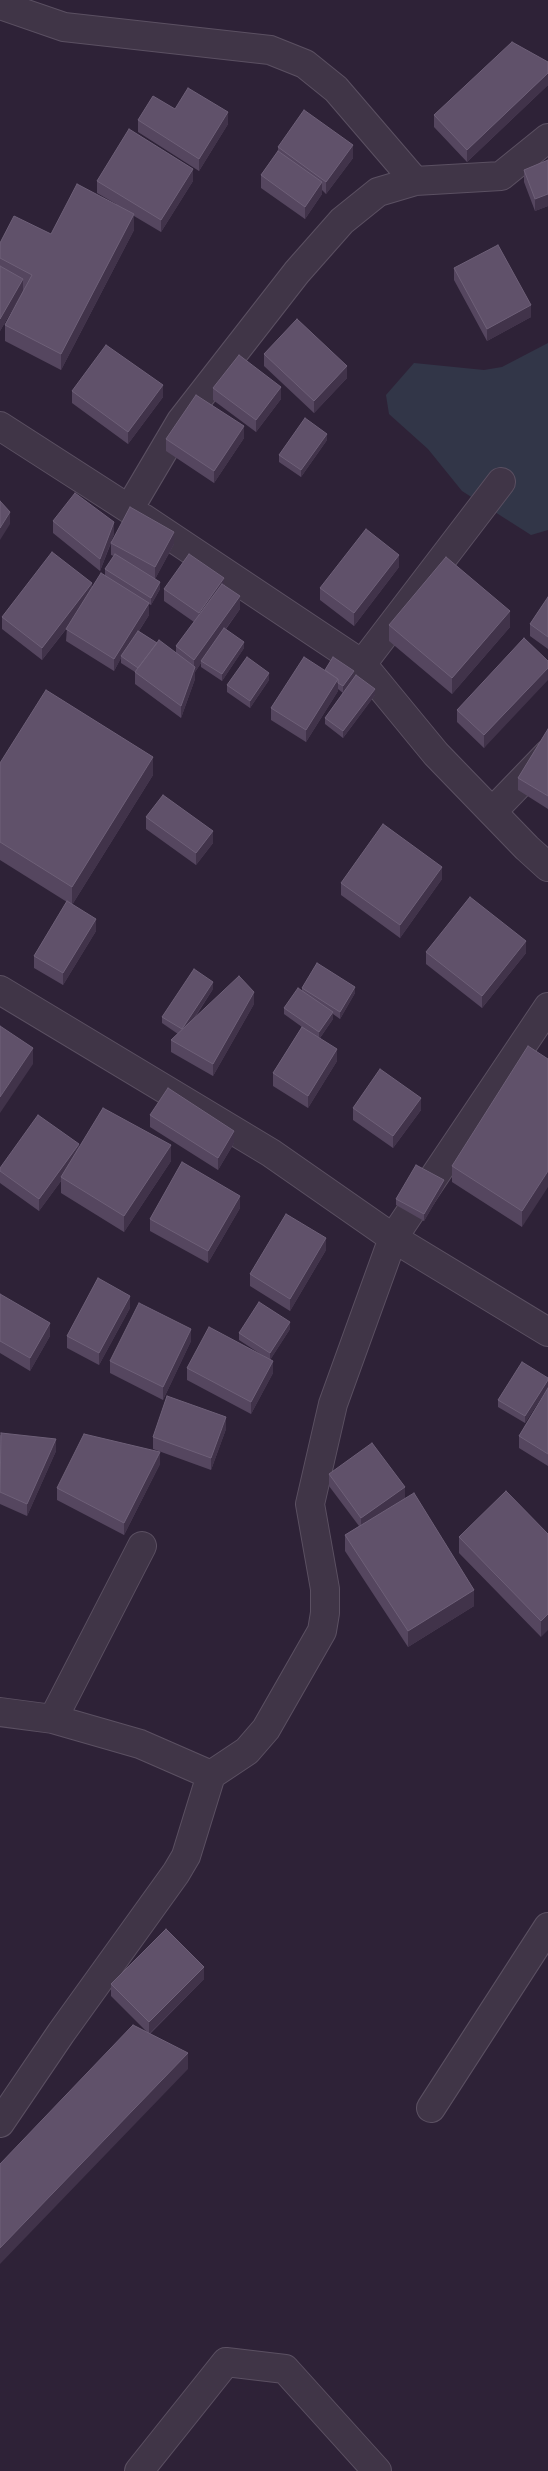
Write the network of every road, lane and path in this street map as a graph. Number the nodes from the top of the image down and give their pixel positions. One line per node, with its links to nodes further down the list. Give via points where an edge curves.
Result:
1 (0, 5): 3 (street, via 64,27 270,50 305,64 336,89)
2 (548, 138): 3 (street, via 502,176)
3 (415, 181): 6 (street, via 378,192 342,221 297,272 180,421)
4 (0, 426): 6 (street)
5 (501, 482): 7 (street)
6 (129, 509): 7 (street)
7 (362, 664): 9 (street, via 436,754)
8 (548, 754): 9 (street)
9 (492, 812): 10 (street)
10 (548, 867)
11 (0, 990): 13 (street, via 271,1153)
12 (548, 1007): 13 (street)
13 (394, 1238): 14 (street); 18 (street, via 333,1404 310,1504 325,1589 322,1632 266,1729 247,1751)
14 (548, 1332)
15 (142, 1546): 17 (street)
16 (0, 1712): 17 (street)
17 (53, 1719): 18 (street, via 140,1744)
18 (211, 1775): 21 (street, via 186,1856 176,1874)
19 (548, 1927): 20 (street)
20 (431, 2108)
21 (0, 2123)
22 (139, 2471): 23 (street, via 226,2362 285,2369)
23 (377, 2471)

